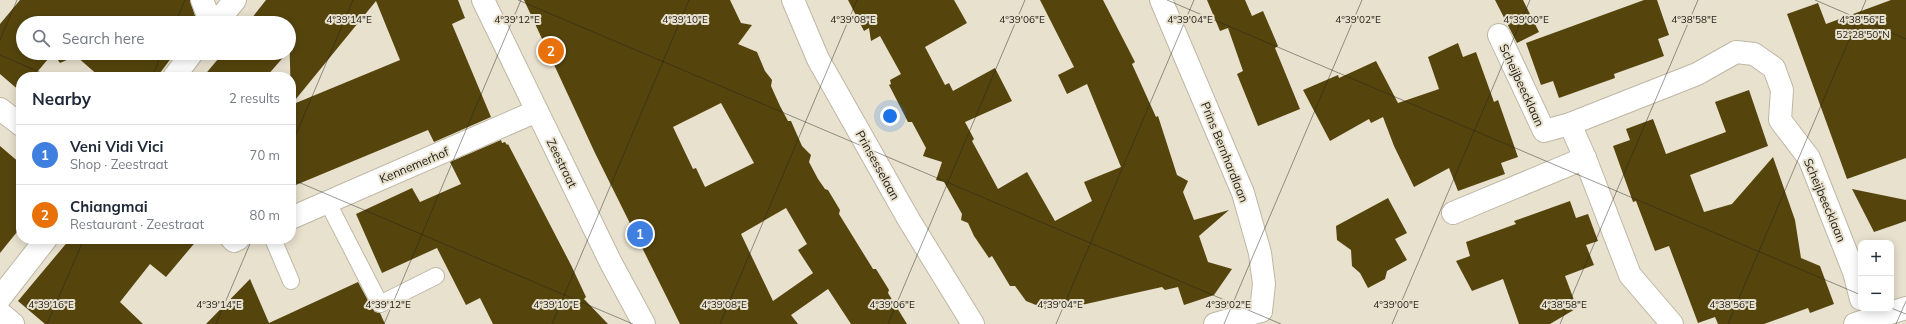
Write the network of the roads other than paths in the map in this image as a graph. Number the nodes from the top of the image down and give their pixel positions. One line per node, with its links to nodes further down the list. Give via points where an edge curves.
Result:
1 (202, 0): 6 (street)
2 (235, 0): 7 (street)
3 (483, 0): 12 (street, Zeestraat)
4 (793, 0): 31 (street, Prinsesselaan, via 822,66 909,220)
5 (1161, 0): 27 (street, Prins Bernhardlaan, via 1243,193 1260,253)
6 (208, 16)
7 (222, 16)
8 (1499, 35): 14 (street, Scheijbeecklaan, via 1544,131)
9 (187, 60): 10 (street)
10 (178, 72)
11 (0, 109): 13 (street)
12 (537, 111): 16 (street, Kennemerhof); 30 (street, Zeestraat, via 611,263)
13 (16, 121)
14 (1570, 124): 15 (street); 23 (street, Scheijbeecklaan, via 1697,74 1736,52 1754,54 1774,68 1782,90 1780,120 1809,158)
15 (1586, 158): 17 (street); 33 (street, via 1630,275)
16 (328, 203): 18 (street, Kennemerhof); 21 (lane, via 380,304)
17 (1453, 213)
18 (296, 216)
19 (42, 244): 24 (street)
20 (275, 244): 22 (lane)
21 (436, 276)
22 (291, 281)
23 (1858, 287)
24 (0, 298)
25 (1906, 308): 28 (street)
26 (0, 313): 29 (street)
27 (1266, 318): 32 (street)
28 (1862, 318)
29 (13, 324)
30 (644, 324)
31 (973, 324)
32 (1215, 324)
33 (1672, 324)

